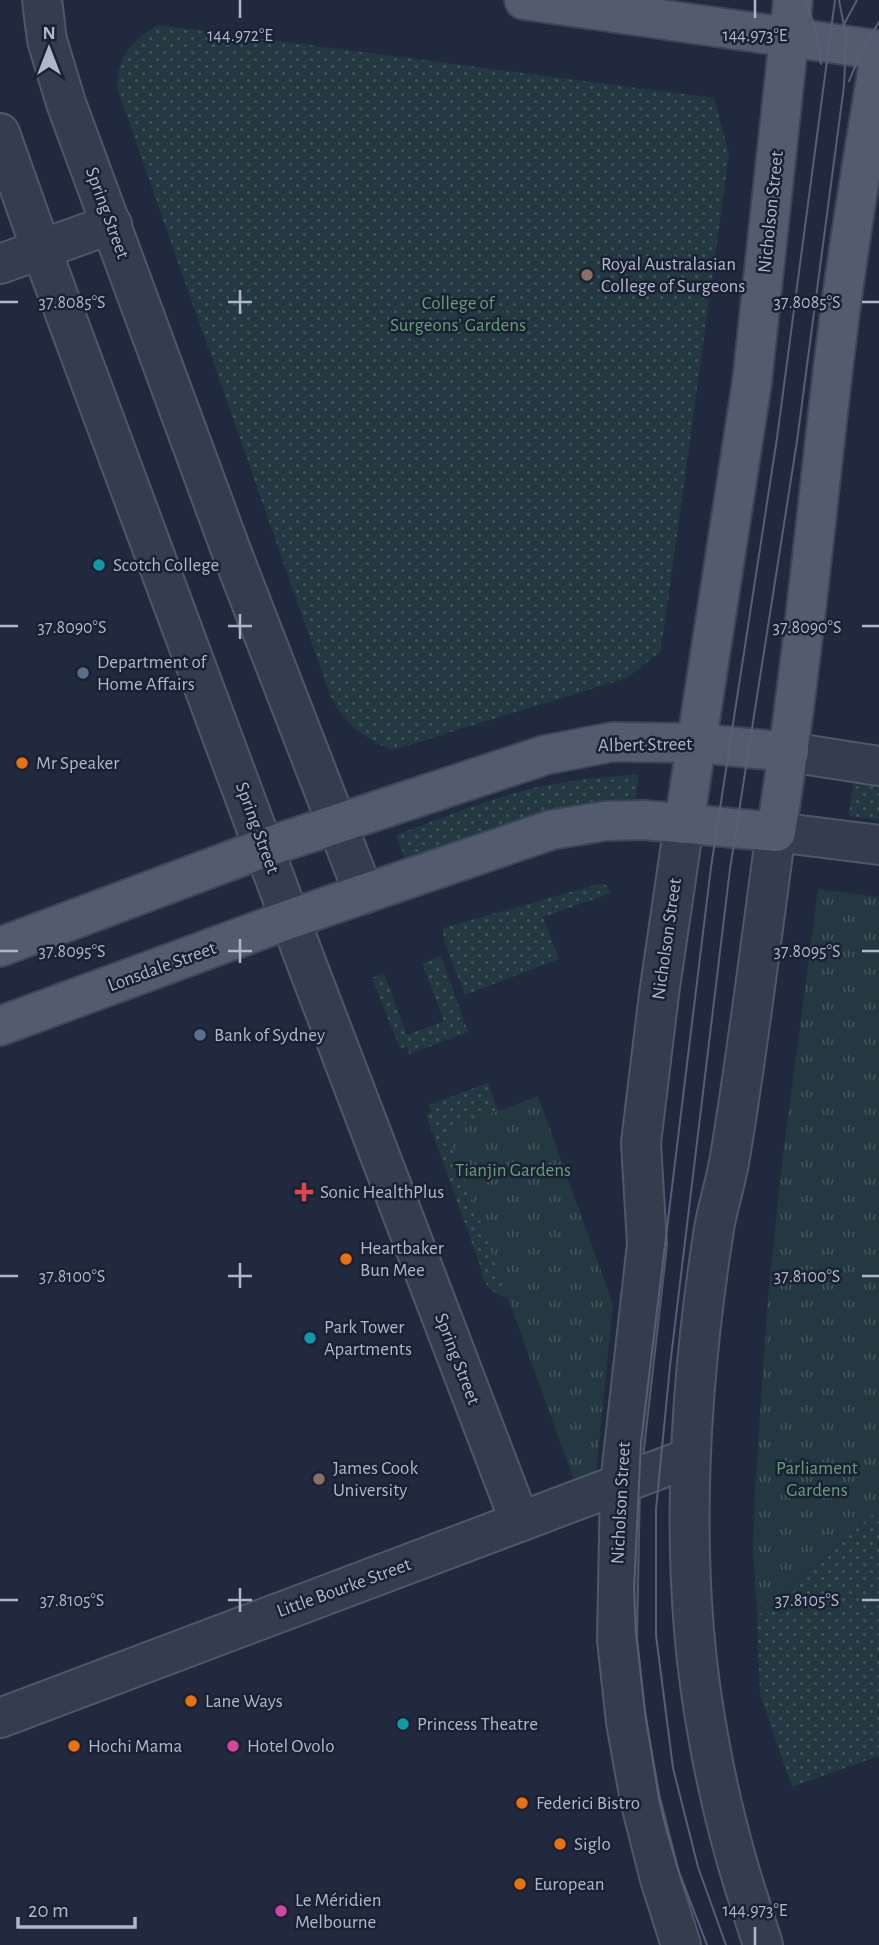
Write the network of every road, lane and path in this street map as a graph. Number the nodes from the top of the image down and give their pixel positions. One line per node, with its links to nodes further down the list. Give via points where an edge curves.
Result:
1 (42, 0): 8 (street, Spring Street, via 55,69)
2 (524, 0): 4 (main road)
3 (793, 0): 4 (main road, Nicholson Street)
4 (789, 38): 5 (main road); 11 (main road, Nicholson Street, via 752,382)
5 (879, 50)
6 (879, 61): 12 (main road, via 850,234)
7 (0, 133): 9 (street, Spring Street)
8 (112, 224): 9 (street); 14 (street, Spring Street)
9 (41, 249): 10 (street); 18 (street, Spring Street)
10 (0, 264)
11 (697, 743): 12 (main road, Albert Street); 14 (main road, Albert Street, via 612,742 568,750); 15 (main road, Nicholson Street)
12 (789, 752): 13 (street, Albert Street); 16 (main road)
13 (879, 766)
14 (337, 824): 18 (main road); 19 (street, Spring Street)
15 (684, 824): 16 (main road); 19 (main road, via 644,820 551,830); 24 (street, Nicholson Street, via 642,1131 647,1244)
16 (776, 832): 17 (street); 23 (street, via 730,1157 714,1226)
17 (879, 845)
18 (264, 848): 20 (street, Spring Street); 21 (main road)
19 (364, 894): 20 (main road, Lonsdale Street)
20 (290, 919): 22 (main road, Lonsdale Street); 25 (street, Spring Street)
21 (0, 947)
22 (0, 1026)
23 (689, 1458): 24 (street, Little Bourke Street); 28 (street, via 694,1633 705,1710 736,1857)
24 (620, 1484): 25 (street, Little Bourke Street); 27 (street, Nicholson Street, via 617,1640 628,1735 640,1800)
25 (520, 1522): 26 (street, Little Bourke Street)
26 (0, 1718)
27 (681, 1945)
28 (763, 1945)

